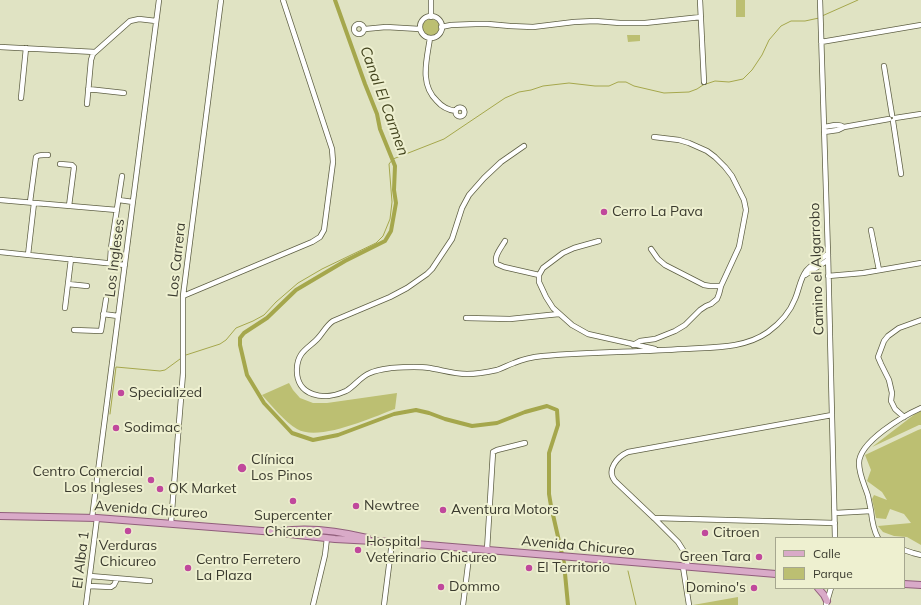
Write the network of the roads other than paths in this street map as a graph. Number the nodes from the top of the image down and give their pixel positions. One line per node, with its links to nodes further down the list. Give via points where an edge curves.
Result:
1 (159, 0): 9 (street, Los Ingleses)
2 (221, 0): 60 (street, Los Carrera)
3 (284, 0): 60 (street, via 332,149 324,230 320,237 312,242)
4 (431, 0): 7 (street)
5 (700, 0): 8 (street)
6 (820, 0): 15 (street, Camino el Algarrobo)
7 (431, 17): 11 (street, via 439,21); 13 (street, via 422,21)
8 (701, 17): 11 (street, via 645,23 595,21 533,27 476,24); 20 (street)
9 (156, 21): 18 (street, via 130,21); 40 (street, Los Ingleses)
10 (921, 25): 15 (street)
11 (441, 27): 14 (street, via 439,34)
12 (365, 29): 13 (street)
13 (420, 29): 14 (street, via 423,35)
14 (430, 38): 25 (street, via 425,74 428,87 438,103)
15 (821, 42): 28 (street, Camino el Algarrobo)
16 (0, 47): 17 (street)
17 (26, 48): 18 (street); 23 (street)
18 (95, 52): 21 (street, via 91,60)
19 (884, 66): 27 (street)
20 (704, 82)
21 (88, 89): 22 (street); 24 (street)
22 (124, 93)
23 (21, 98)
24 (87, 104)
25 (456, 111)
26 (921, 114): 27 (street)
27 (892, 118): 29 (street); 35 (street)
28 (824, 127): 29 (street); 30 (street, Camino el Algarrobo)
29 (844, 127): 30 (street)
30 (824, 132): 49 (street, Camino el Algarrobo)
31 (654, 137): 59 (street, via 679,140 707,151 729,172 744,200 746,210 740,242)
32 (524, 146): 70 (street, via 501,162 469,194 452,239 427,274 390,297 333,321 327,326 300,358 297,368 300,384 311,395 330,396 351,388 368,373 392,368 431,368 468,374 496,370 539,356)
33 (48, 155): 39 (street, via 39,155 36,158)
34 (60, 164): 41 (street, via 74,167)
35 (901, 174)
36 (122, 176): 38 (street)
37 (0, 200): 39 (street)
38 (119, 200): 40 (street); 42 (street)
39 (32, 202): 41 (street); 48 (street)
40 (133, 202): 53 (street, Los Ingleses)
41 (69, 206): 42 (street)
42 (116, 210): 51 (street)
43 (871, 230): 54 (street)
44 (505, 241): 55 (street, via 496,257 496,264)
45 (598, 241): 55 (street, via 563,253)
46 (651, 249): 59 (street, via 667,266 707,286)
47 (0, 252): 48 (street)
48 (28, 255): 50 (street)
49 (828, 257): 56 (street, Camino el Algarrobo); 70 (street, via 804,276 788,312 758,338 738,345)
50 (71, 259): 51 (street); 57 (street)
51 (110, 263): 53 (street)
52 (921, 263): 54 (street)
53 (125, 265): 65 (street, Los Ingleses)
54 (878, 270): 56 (street)
55 (539, 275): 64 (street, via 539,282 546,297)
56 (828, 276): 72 (street, Camino el Algarrobo)
57 (68, 284): 58 (street); 62 (street)
58 (87, 286)
59 (721, 286): 69 (street, via 717,299 700,310 685,325 666,335)
60 (183, 296): 81 (street, Los Carrera, via 183,373)
61 (106, 299): 63 (street)
62 (65, 308)
63 (103, 314): 65 (street); 68 (street, via 101,331)
64 (559, 314): 66 (street, via 499,319); 69 (street, via 572,326 588,334)
65 (118, 316): 78 (street, Los Ingleses)
66 (466, 318)
67 (921, 320): 73 (street, via 899,328 888,336 878,357 889,380 891,401)
68 (74, 330)
69 (633, 345): 70 (street)
70 (662, 351)
71 (921, 408): 73 (street)
72 (832, 415): 76 (street, Camino el Algarrobo); 79 (street, via 625,453 614,465 612,477)
73 (904, 417): 75 (street, via 882,432 860,455 860,472)
74 (525, 443): 89 (street, via 497,450 493,454)
75 (871, 511): 76 (street); 84 (street, via 872,524)
76 (835, 513): 80 (street, Camino el Algarrobo)
77 (0, 516): 78 (main road, Avenida Chicureo)
78 (94, 518): 81 (main road, Avenida Chicureo); 94 (street, El Alba 1)
79 (654, 518): 80 (street); 92 (street, via 681,545 686,556)
80 (835, 523): 83 (street, Camino el Algarrobo)
81 (171, 524): 82 (main road, Avenida Chicureo)
82 (276, 532): 85 (main road, Avenida Chicureo); 86 (main road, Avenida Chicureo, via 299,529 329,531)
83 (835, 537)
84 (877, 537)
85 (327, 538): 86 (main road, Avenida Chicureo); 104 (street)
86 (378, 541): 87 (main road, Avenida Chicureo)
87 (392, 542): 88 (main road, Avenida Chicureo); 105 (street)
88 (470, 549): 89 (main road, Avenida Chicureo); 106 (street)
89 (487, 550): 92 (main road, Avenida Chicureo)
90 (905, 550): 91 (street)
91 (921, 555)
92 (685, 567): 93 (main road, Avenida Chicureo); 107 (street)
93 (775, 574)
94 (90, 576): 95 (street); 99 (street, El Alba 1)
95 (117, 578): 96 (street); 99 (street, via 111,588)
96 (150, 581)
97 (905, 584): 98 (main road)
98 (921, 585)
99 (88, 586): 103 (street, El Alba 1)
100 (820, 590): 101 (main road); 102 (main road)
101 (830, 590): 102 (street)
102 (826, 603)
103 (86, 605)
104 (313, 605)
105 (384, 605)
106 (463, 605)
107 (689, 605)

